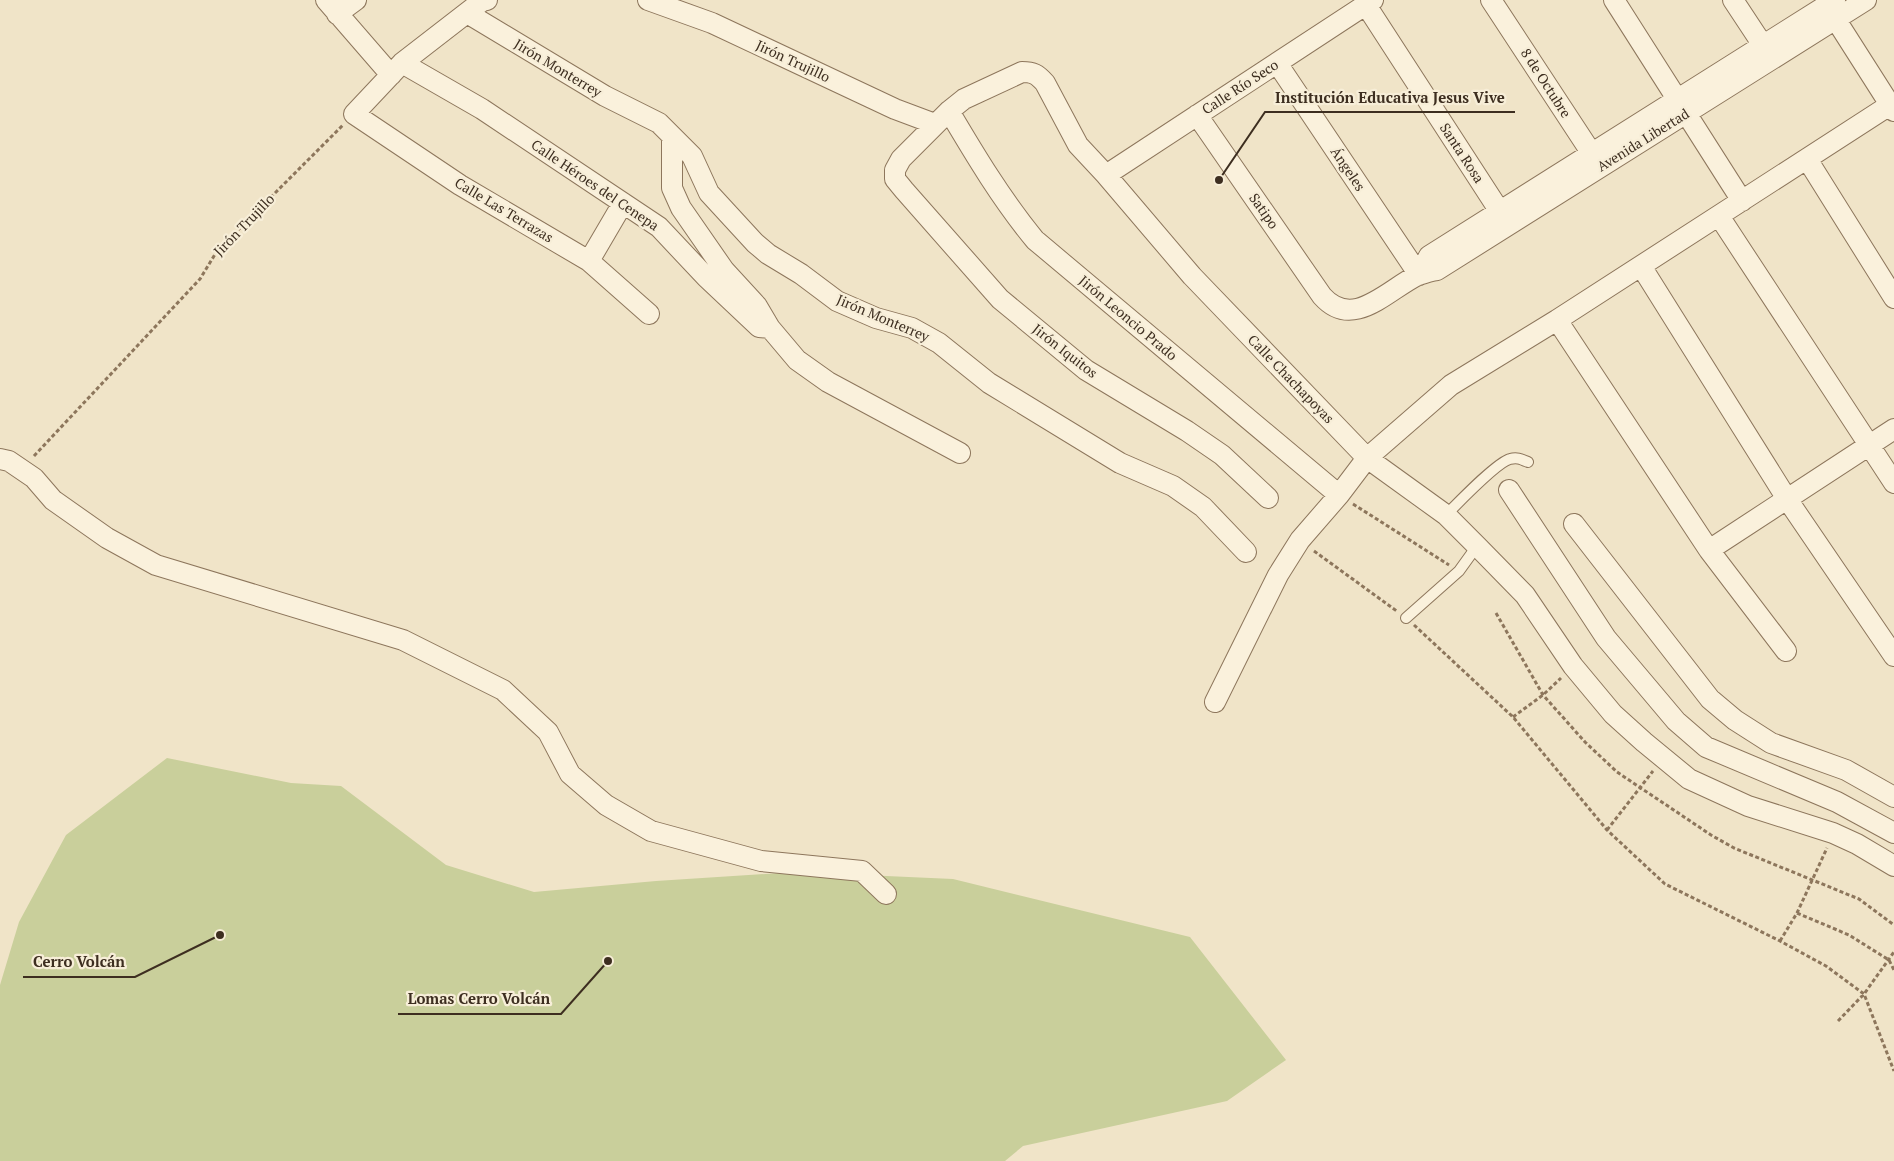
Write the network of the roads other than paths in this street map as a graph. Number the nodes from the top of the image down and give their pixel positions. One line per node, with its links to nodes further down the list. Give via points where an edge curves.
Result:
1 (356, 0): 9 (street)
2 (487, 0): 11 (street)
3 (648, 0): 18 (street, Jirón Trujillo, via 712,23 895,109)
4 (1491, 0): 21 (street, 8 de Octubre)
5 (1614, 0): 15 (street)
6 (1733, 0): 12 (street)
7 (1866, 0): 10 (street, Avenida Libertad)
8 (1370, 2): 13 (street, Calle Río Seco); 26 (street, Santa Rosa)
9 (332, 7): 14 (street, Calle Héroes del Cenepa)
10 (1832, 8): 12 (street, Avenida Libertad); 16 (street)
11 (467, 13): 14 (street); 19 (street, Jirón Monterrey, via 605,96 658,123)
12 (1767, 52): 15 (street, Avenida Libertad)
13 (1277, 62): 17 (street, Calle Río Seco); 29 (street, Ángeles)
14 (396, 69): 24 (street, Calle Héroes del Cenepa, via 482,109); 27 (street, Calle Las Terrazas, via 354,114 460,185)
15 (1682, 106): 21 (street, Avenida Libertad); 23 (street)
16 (1892, 108): 20 (street)
17 (1197, 115): 22 (street, Calle Río Seco); 31 (street, Satipo)
18 (942, 118): 22 (street, Calle Chachapoyas, via 964,99 1022,72 1031,72 1044,83 1078,146); 43 (street, Jirón Leoncio Prado, via 1035,240); 44 (street, Jirón Iquitos, via 901,159 895,170 896,179 904,190 1000,299 1086,370 1222,455)
19 (672, 137): 34 (street, Calle Héroes del Cenepa, via 672,188 681,208 724,270 757,306); 50 (street, Jirón Monterrey, via 692,156 709,194 768,254 837,301 933,339 989,383 1120,463 1173,486 1203,507)
20 (1807, 159): 23 (street); 30 (street)
21 (1596, 160): 26 (street, Avenida Libertad)
22 (1106, 174): 38 (street, Calle Chachapoyas, via 1192,276)
23 (1742, 201): 25 (street)
24 (624, 203): 27 (street); 34 (street, Calle Héroes del Cenepa, via 659,227 759,327)
25 (1719, 216): 28 (street); 36 (street)
26 (1504, 218): 29 (street, Avenida Libertad, via 1429,256)
27 (589, 261): 32 (street, Calle Las Terrazas)
28 (1640, 266): 33 (street); 45 (street)
29 (1419, 275): 31 (street, Avenida Libertad, via 1365,306 1351,310)
30 (1894, 298)
31 (1332, 306)
32 (649, 314)
33 (1557, 320): 38 (street, via 1451,385); 49 (street)
34 (770, 328): 37 (street, Calle Héroes del Cenepa, via 797,360 828,382)
35 (1894, 429): 36 (street)
36 (1869, 445): 41 (street); 45 (street)
37 (960, 453)
38 (1367, 458): 43 (street); 46 (street, Calle Chachapoyas)
39 (0, 459): 58 (street, via 9,461 34,478 53,500 108,538 156,565 403,640 503,690 548,732 570,774 606,805 651,831 761,861 862,871)
40 (1528, 462): 46 (lane, via 1519,457 1508,459)
41 (1894, 483)
42 (1509, 490): 56 (street, via 1606,638 1676,721 1706,747 1836,802)
43 (1340, 495): 54 (street, via 1300,540 1278,575)
44 (1268, 498)
45 (1786, 499): 49 (street); 53 (street)
46 (1446, 516): 48 (street, Calle Chachapoyas)
47 (1574, 524): 55 (street, via 1710,699 1771,743 1846,770)
48 (1477, 546): 51 (lane, via 1458,571); 57 (street, Calle Chachapoyas, via 1524,595 1573,666 1613,714 1662,759 1689,779 1748,806 1833,833)
49 (1709, 550): 52 (street)
50 (1246, 552)
51 (1406, 618)
52 (1786, 651)
53 (1894, 656)
54 (1215, 702)
55 (1894, 797)
56 (1894, 833)
57 (1894, 866)
58 (886, 894)

